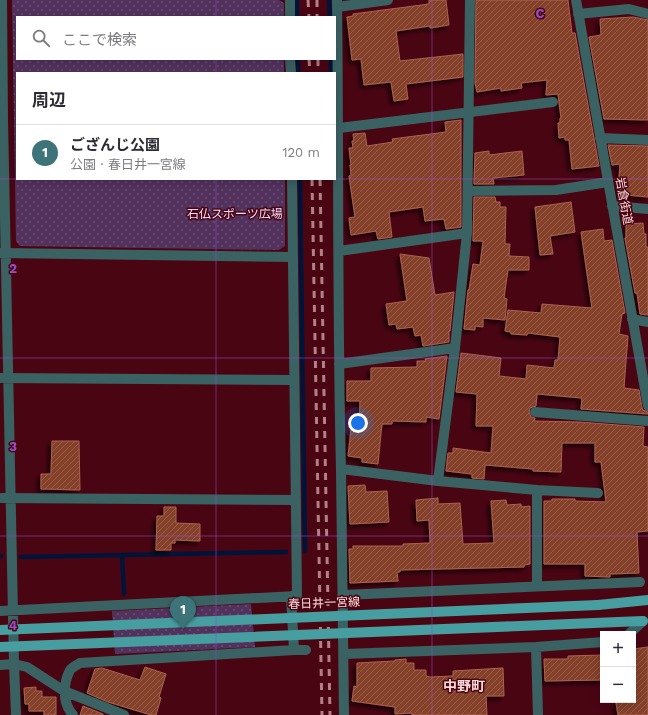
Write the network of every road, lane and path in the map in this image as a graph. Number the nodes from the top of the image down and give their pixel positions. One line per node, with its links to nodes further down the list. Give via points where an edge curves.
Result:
1 (2, 0): 14 (street)
2 (290, 0): 9 (street)
3 (388, 0): 6 (street)
4 (470, 0): 13 (street)
5 (576, 0): 7 (street, 岩倉街道)
6 (337, 4): 15 (street)
7 (578, 14): 8 (street, via 629,10); 16 (street, 岩倉街道)
8 (648, 14)
9 (290, 16)
10 (290, 60): 11 (street)
11 (291, 72)
12 (553, 102): 13 (street)
13 (469, 112): 15 (street); 20 (street)
14 (2, 119): 25 (street)
15 (339, 128): 24 (street)
16 (600, 138): 17 (street); 19 (street, 岩倉街道)
17 (648, 140)
18 (292, 180): 26 (street)
19 (608, 182): 20 (street, via 556,190); 21 (street, 岩倉街道)
20 (468, 191): 23 (street)
21 (612, 206): 22 (street); 27 (street, 岩倉街道)
22 (648, 209)
23 (467, 233): 24 (street); 29 (street)
24 (339, 251): 30 (street)
25 (3, 253): 26 (street); 31 (street)
26 (293, 257): 32 (street)
27 (632, 319): 28 (street); 33 (street, 岩倉街道)
28 (648, 322)
29 (455, 348): 30 (street); 37 (street)
30 (339, 364): 36 (street)
31 (4, 378): 32 (street); 41 (street)
32 (294, 380): 42 (street)
33 (648, 406)
34 (535, 412): 35 (street)
35 (648, 422)
36 (341, 468): 37 (street); 45 (street)
37 (438, 481): 38 (street)
38 (537, 490): 39 (street); 44 (street)
39 (598, 493)
40 (0, 498): 41 (street)
41 (10, 498): 42 (street); 48 (street)
42 (296, 500): 46 (street, via 297,596)
43 (640, 582): 44 (street)
44 (537, 586): 45 (street)
45 (343, 594): 58 (street)
46 (291, 596): 48 (street); 56 (street)
47 (648, 600): 51 (main road, 春日井一宮線, bridge, via 598,605)
48 (12, 610): 49 (street); 59 (street)
49 (0, 611)
50 (645, 621): 52 (street); 54 (main road, bridge)
51 (0, 630)
52 (633, 631)
53 (600, 642): 55 (street)
54 (0, 647)
55 (536, 647): 58 (street); 66 (street)
56 (294, 650): 57 (street); 61 (street, via 80,663 71,669)
57 (306, 650)
58 (344, 654): 65 (street)
59 (14, 664): 60 (street); 61 (street, via 27,667); 62 (street)
60 (0, 665)
61 (64, 691): 63 (street, via 68,709); 64 (street)
62 (16, 715)
63 (73, 715)
64 (124, 715)
65 (344, 715)
66 (538, 715)

